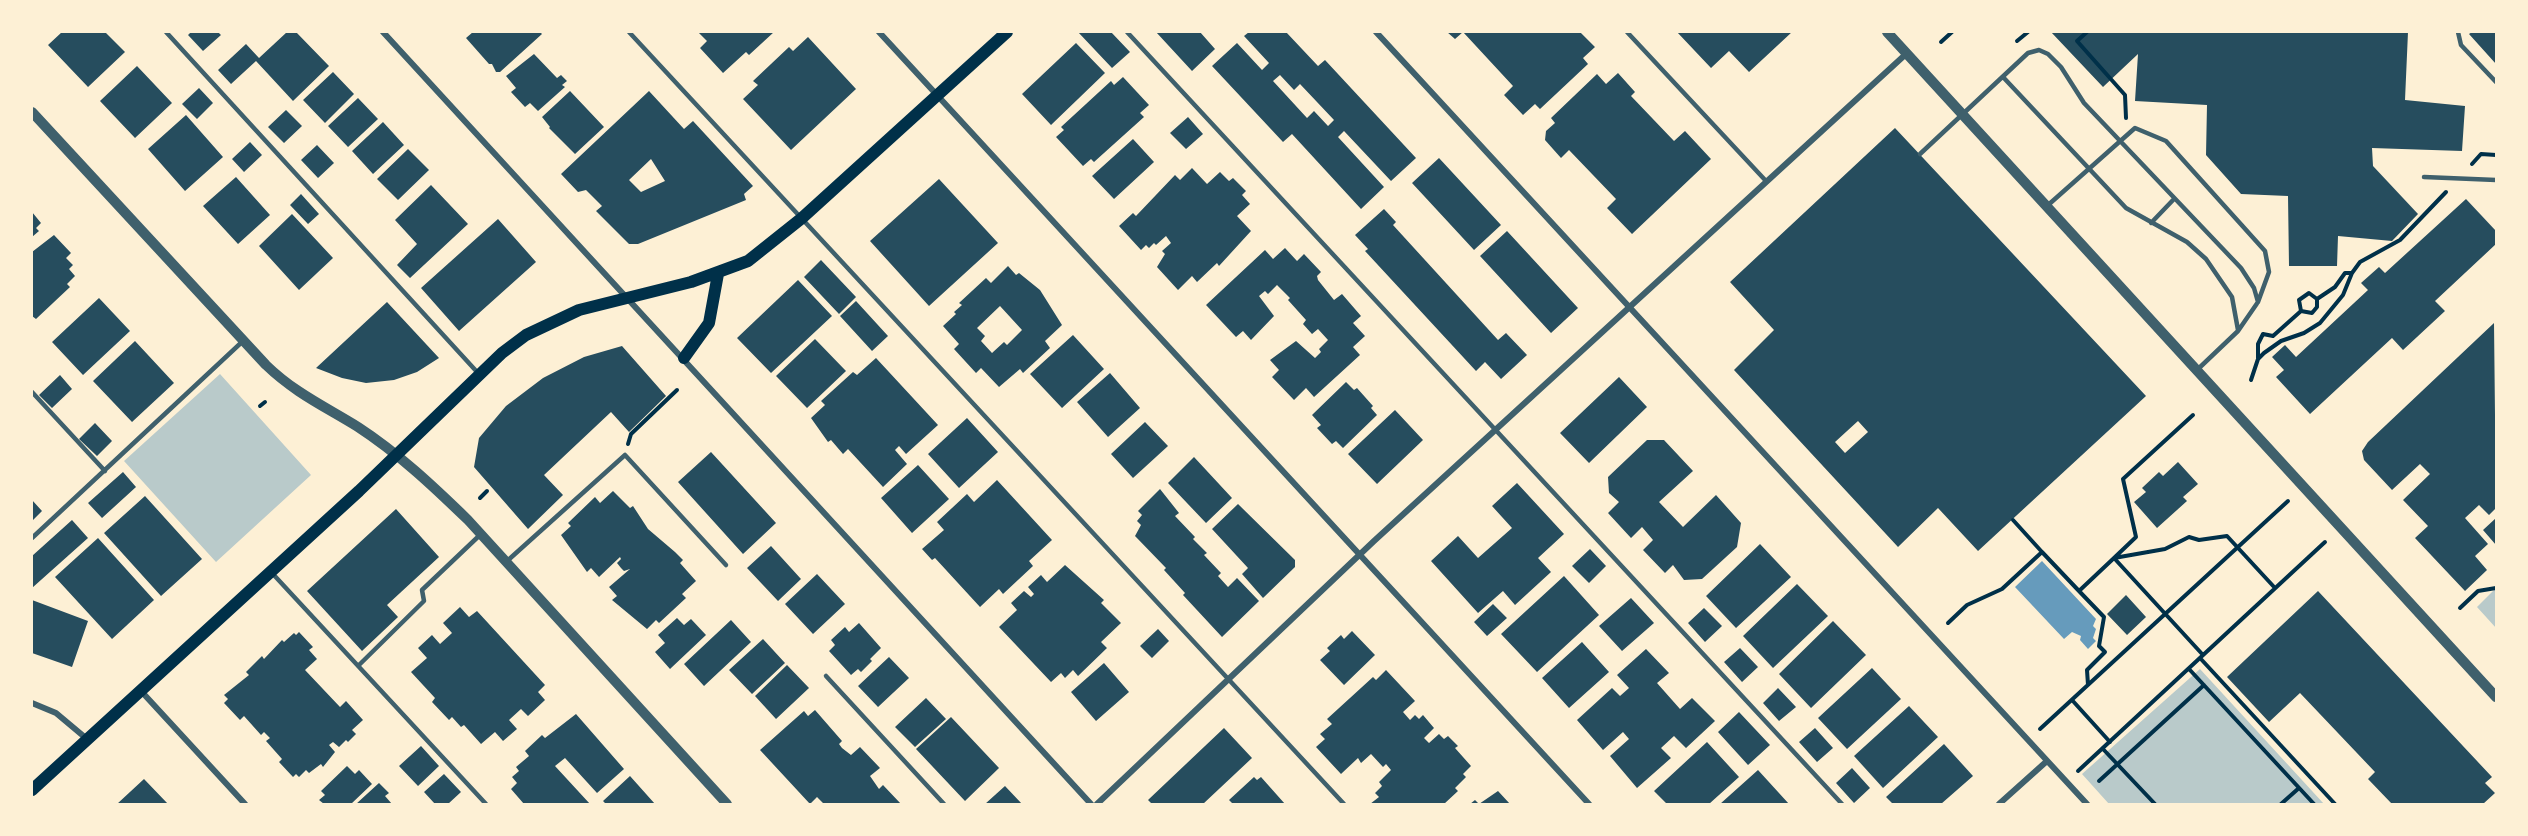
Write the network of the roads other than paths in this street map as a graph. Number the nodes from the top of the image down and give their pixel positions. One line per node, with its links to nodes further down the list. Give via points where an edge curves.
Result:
1 (166, 32): 32 (lane)
2 (383, 32): 25 (street)
3 (629, 32): 22 (lane)
4 (879, 32): 14 (street)
5 (1007, 32): 14 (main road)
6 (1127, 32): 34 (lane)
7 (1376, 32): 27 (street)
8 (1627, 32): 19 (lane)
9 (1887, 32): 11 (street)
10 (2458, 32): 13 (lane, via 2461,45)
11 (1906, 54): 19 (street); 21 (street)
12 (2004, 78): 16 (lane); 20 (lane, via 2032,51 2045,51 2084,102); 23 (lane, via 2126,208)
13 (2496, 82)
14 (937, 95): 22 (main road); 39 (street)
15 (32, 112): 29 (street)
16 (1920, 154)
17 (2424, 177): 18 (lane)
18 (2496, 180)
19 (1766, 182): 27 (street)
20 (2174, 199): 23 (lane); 26 (lane, via 2246,274)
21 (2047, 207): 26 (lane, via 2135,128 2166,141 2265,251 2269,272); 31 (street)
22 (802, 218): 24 (main road, via 748,261); 45 (lane)
23 (2151, 223): 28 (lane, via 2187,242 2218,273 2232,297)
24 (718, 274): 25 (main road); 30 (main road, via 710,323)
25 (627, 297): 30 (street); 32 (main road, via 552,321 526,335)
26 (2258, 302): 28 (lane)
27 (1631, 307): 34 (street); 50 (street)
28 (2238, 331): 31 (lane)
29 (243, 341): 35 (street, via 288,386 359,428); 36 (lane)
30 (684, 358): 56 (street)
31 (2198, 370): 47 (street)
32 (479, 374): 35 (main road)
33 (32, 392): 36 (lane)
34 (1498, 430): 39 (street); 60 (lane)
35 (395, 456): 37 (street, via 428,481); 42 (main road)
36 (105, 471): 38 (lane)
37 (481, 534): 40 (street); 43 (lane, via 422,590 424,601)
38 (32, 538)
39 (1360, 554): 45 (street); 59 (street)
40 (506, 562): 41 (lane, via 625,455); 54 (street)
41 (726, 565)
42 (271, 572): 43 (lane); 46 (main road)
43 (358, 666): 53 (lane)
44 (826, 676): 55 (lane)
45 (1229, 678): 57 (street); 58 (lane)
46 (141, 691): 49 (main road); 52 (street)
47 (2496, 697)
48 (32, 704): 49 (street, via 56,713)
49 (87, 740): 51 (main road)
50 (2047, 761): 61 (street); 62 (street)
51 (32, 790)
52 (245, 804)
53 (486, 804)
54 (727, 804)
55 (944, 804)
56 (1091, 804)
57 (1096, 804)
58 (1344, 804)
59 (1589, 804)
60 (1842, 804)
61 (1999, 804)
62 (2087, 804)

